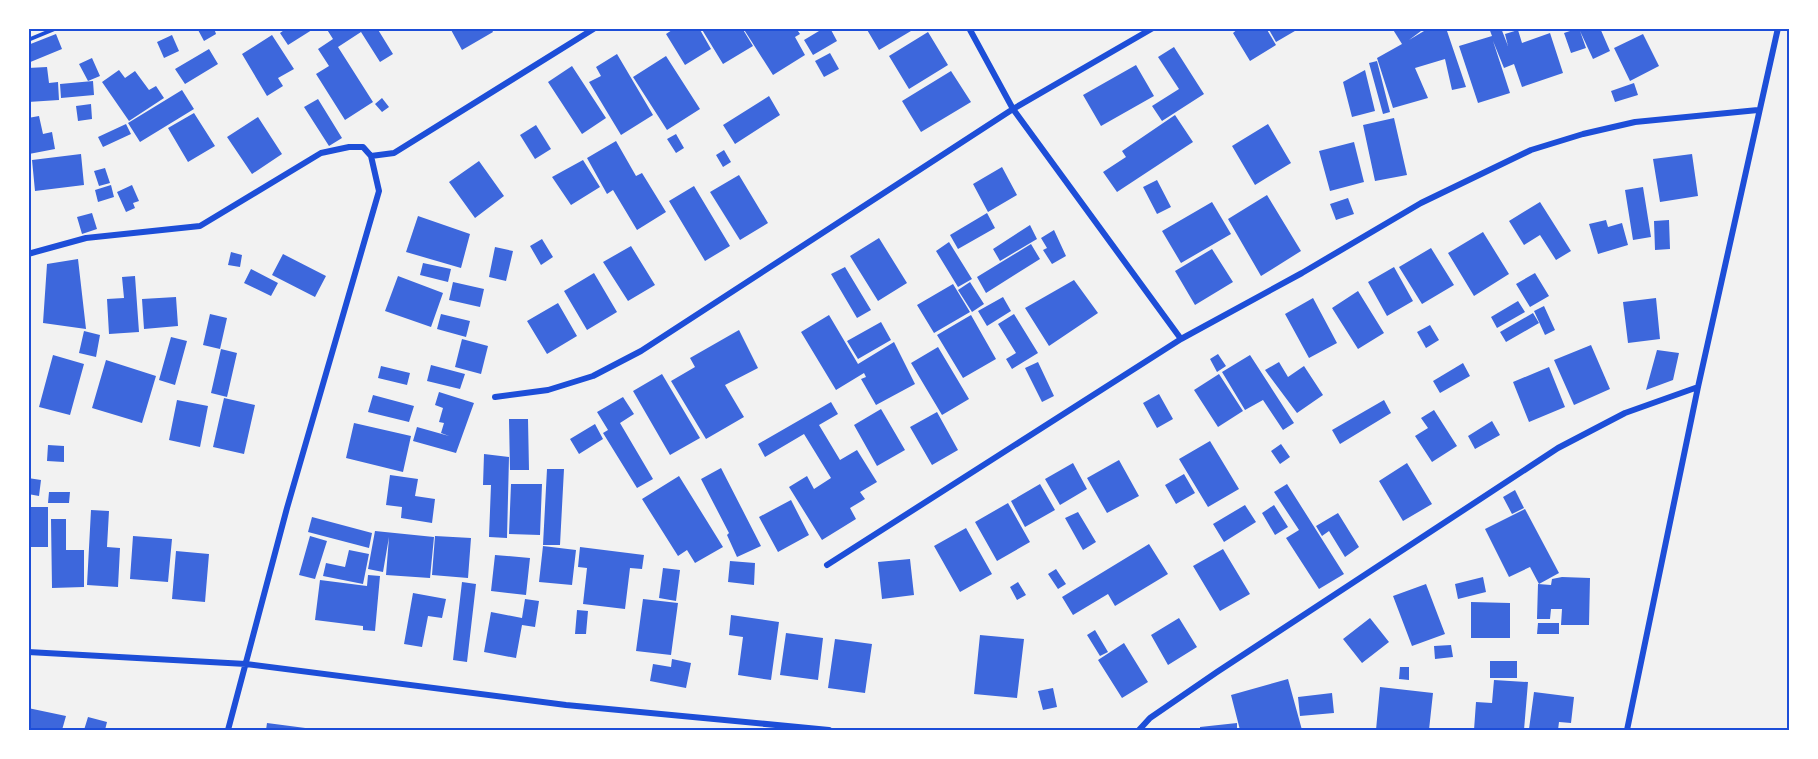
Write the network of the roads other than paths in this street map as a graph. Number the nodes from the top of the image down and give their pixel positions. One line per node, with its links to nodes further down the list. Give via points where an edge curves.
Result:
1 (595, 28): 7 (street, via 394,153)
2 (969, 28): 5 (street)
3 (1153, 28): 5 (street)
4 (1778, 28): 6 (street)
5 (1013, 110): 9 (street); 11 (street, via 641,351 593,376 548,390)
6 (1758, 110): 9 (street, via 1635,122 1531,150 1420,203); 10 (street)
7 (371, 156): 8 (street, via 363,147 321,153 200,226 86,238); 14 (street, via 379,191 321,386)
8 (28, 254)
9 (1181, 339): 12 (street)
10 (1698, 387): 17 (street, via 1625,413 1558,448 1217,672 1150,718); 18 (street)
11 (495, 397)
12 (827, 565)
13 (28, 652): 14 (street)
14 (246, 664): 15 (street); 16 (street, via 566,705)
15 (228, 730)
16 (829, 730)
17 (1139, 730)
18 (1627, 730)

